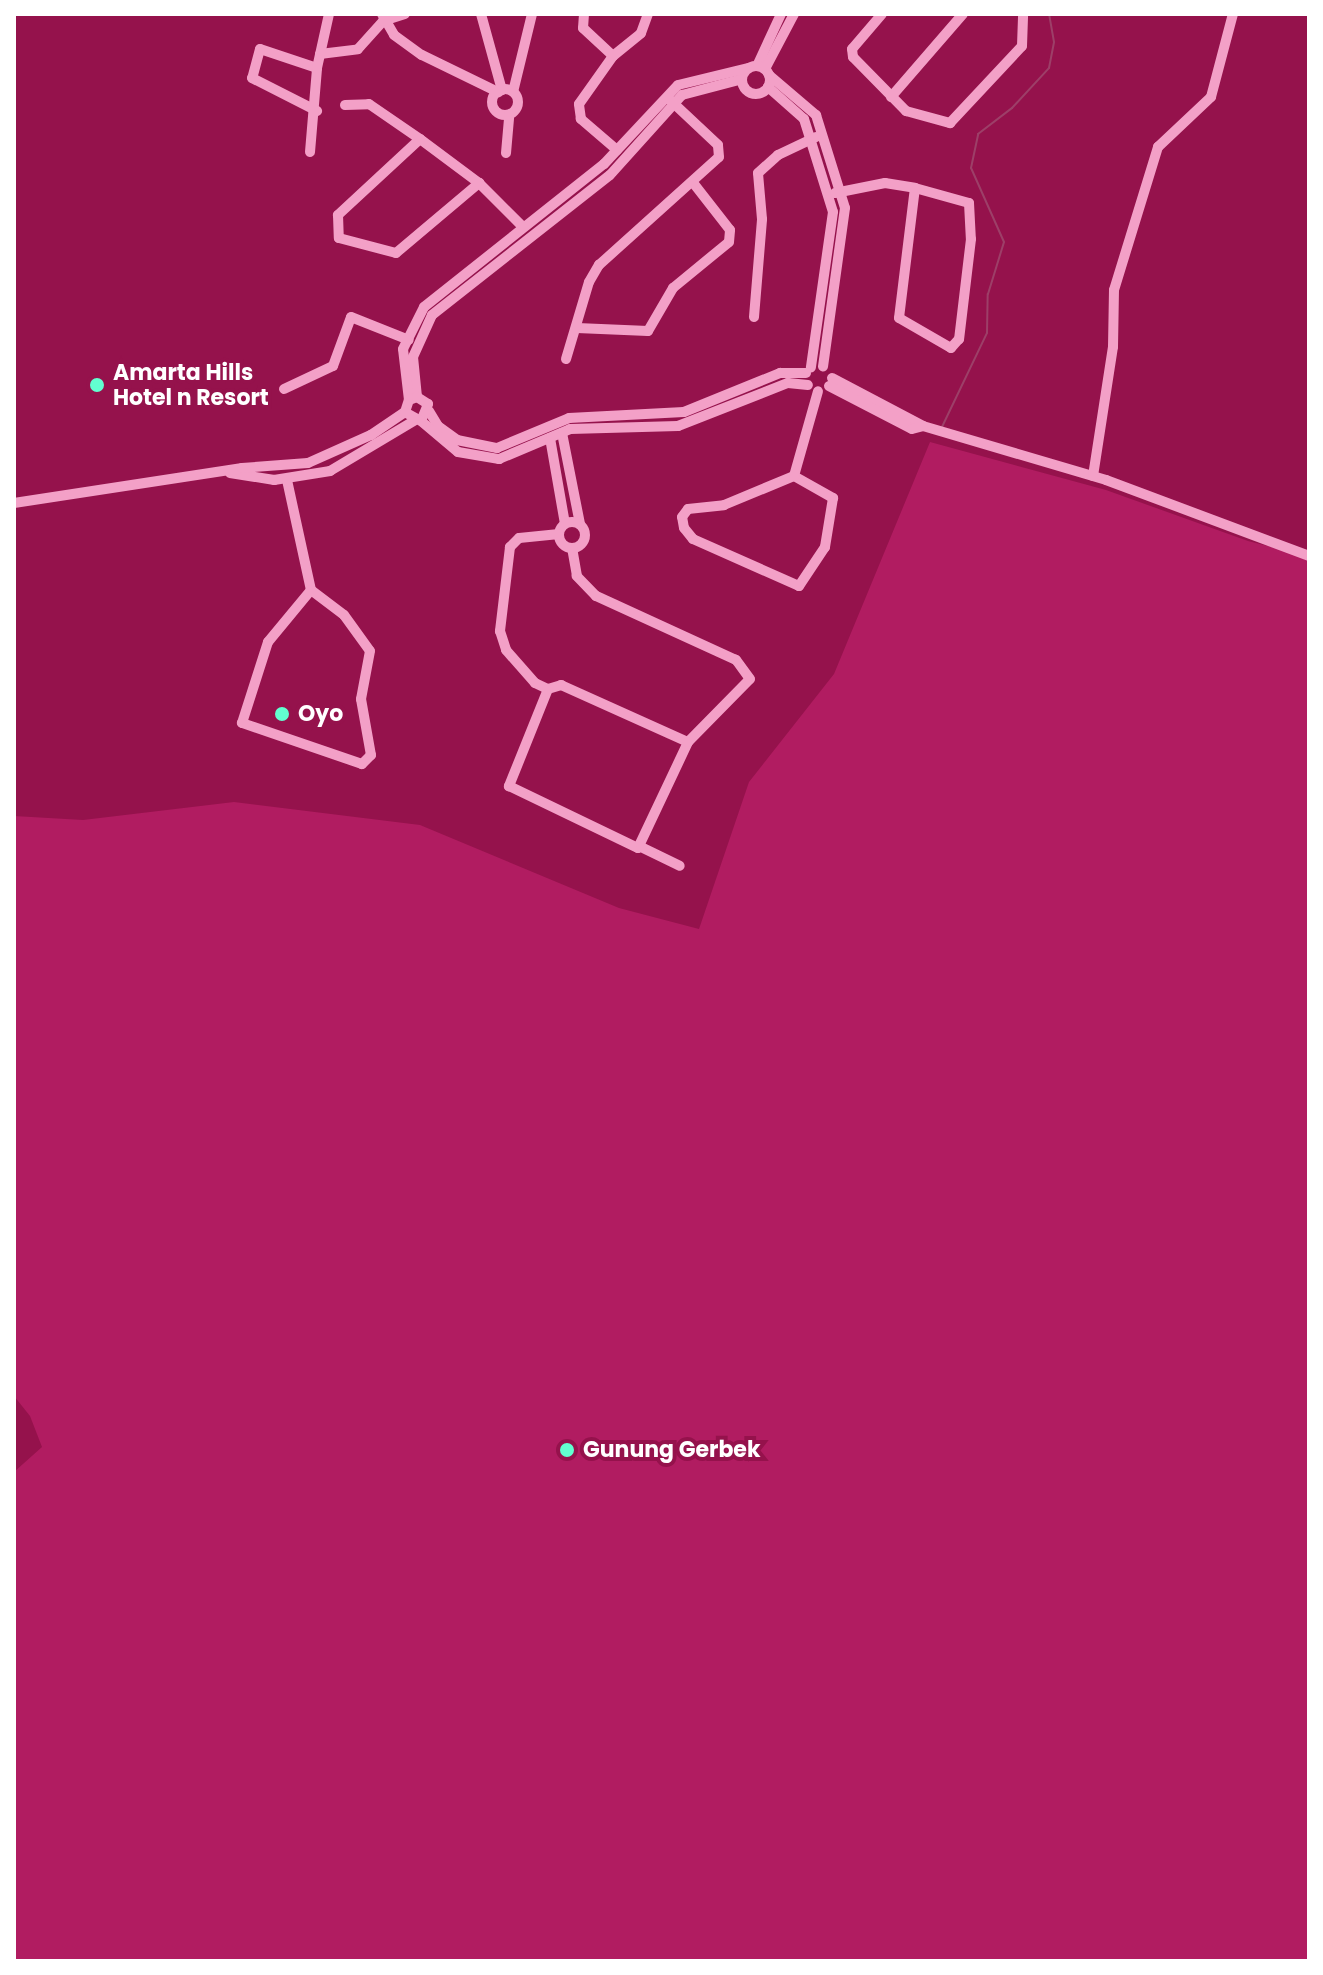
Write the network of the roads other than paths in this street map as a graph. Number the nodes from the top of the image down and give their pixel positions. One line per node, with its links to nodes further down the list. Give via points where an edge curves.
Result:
1 (329, 14): 14 (street)
2 (405, 14): 13 (street)
3 (481, 14): 19 (street)
4 (532, 14): 19 (street)
5 (584, 14): 15 (street, via 583,28)
6 (648, 14): 15 (street, via 641,33)
7 (781, 14): 17 (street)
8 (794, 14): 17 (street)
9 (882, 14): 20 (street, via 852,53)
10 (963, 14): 20 (street)
11 (1023, 14): 20 (street, via 1022,46 955,121 913,115)
12 (1233, 14): 56 (street, via 1211,97 1158,147 1114,290)
13 (383, 17): 14 (street, via 364,47); 19 (street, via 422,55)
14 (320, 54): 16 (street)
15 (613, 56): 28 (street, via 581,98 578,110)
16 (317, 68): 23 (street); 23 (street, via 260,49 252,78)
17 (762, 73): 18 (street); 18 (street, via 752,94); 21 (street, via 688,80); 25 (street, via 807,103); 27 (street, via 800,112)
18 (742, 79): 21 (street, via 696,88)
19 (504, 91): 24 (street, via 518,107); 24 (street, via 493,106)
20 (891, 97)
21 (670, 100): 28 (street); 32 (street, via 720,149 716,162); 38 (street, via 610,175)
22 (345, 105): 26 (street, via 369,104)
23 (317, 111): 29 (street)
24 (509, 115): 30 (street)
25 (823, 134): 27 (street); 34 (street)
26 (420, 139): 31 (street); 31 (street, via 338,215 339,238 396,253)
27 (812, 139): 35 (street); 39 (street, via 778,155 758,173 762,219)
28 (617, 150): 36 (street)
29 (310, 152)
30 (506, 153)
31 (479, 183): 36 (street)
32 (694, 184): 40 (street, via 599,265); 40 (street, via 730,230 729,242 673,288 648,331)
33 (915, 188): 33 (street, via 969,203 971,239 959,339 951,348 905,326 897,313); 34 (street, via 885,183)
34 (842, 191): 35 (street); 44 (street, via 845,223)
35 (830, 195): 44 (street, via 833,227)
36 (523, 227): 37 (street)
37 (481, 260): 38 (street); 41 (street, via 424,307)
38 (488, 270): 42 (street, via 432,315)
39 (754, 317)
40 (577, 328): 43 (street)
41 (405, 339): 42 (street); 45 (street, via 351,317 333,366); 46 (street, via 402,359)
42 (417, 343): 46 (street)
43 (566, 359)
44 (818, 378): 50 (street, via 788,383 678,426 589,425); 53 (street, via 780,373 684,412 569,418); 55 (street); 56 (street, via 926,427)
45 (284, 389)
46 (413, 398): 47 (street); 48 (street)
47 (429, 411): 49 (street); 53 (street, via 457,440)
48 (405, 412): 49 (street); 52 (street)
49 (417, 421): 52 (street); 53 (street, via 458,452 485,459)
50 (562, 433): 51 (street); 60 (street)
51 (550, 438): 53 (street); 59 (street)
52 (361, 448): 54 (street); 57 (street, via 330,471)
53 (508, 452)
54 (246, 472): 57 (street); 58 (street)
55 (794, 476): 55 (street, via 724,505 688,509 684,528 693,539 799,586 825,547 833,498)
56 (1098, 477): 63 (street)
57 (287, 480): 64 (street)
58 (14, 503)
59 (565, 524): 60 (street); 61 (street)
60 (580, 524): 62 (street, via 585,539)
61 (559, 534): 62 (street); 65 (street, via 512,543 500,631 519,670)
62 (572, 548): 66 (street, via 577,576 596,596 747,668 746,684)
63 (1309, 556)
64 (311, 590): 64 (street, via 344,615 370,651 361,699 371,755 357,764 251,730 242,717 262,655 283,620)
65 (548, 689): 66 (street, via 561,685); 67 (street, via 509,786)
66 (688, 742): 67 (street)
67 (641, 847): 68 (street)
68 (680, 866)

